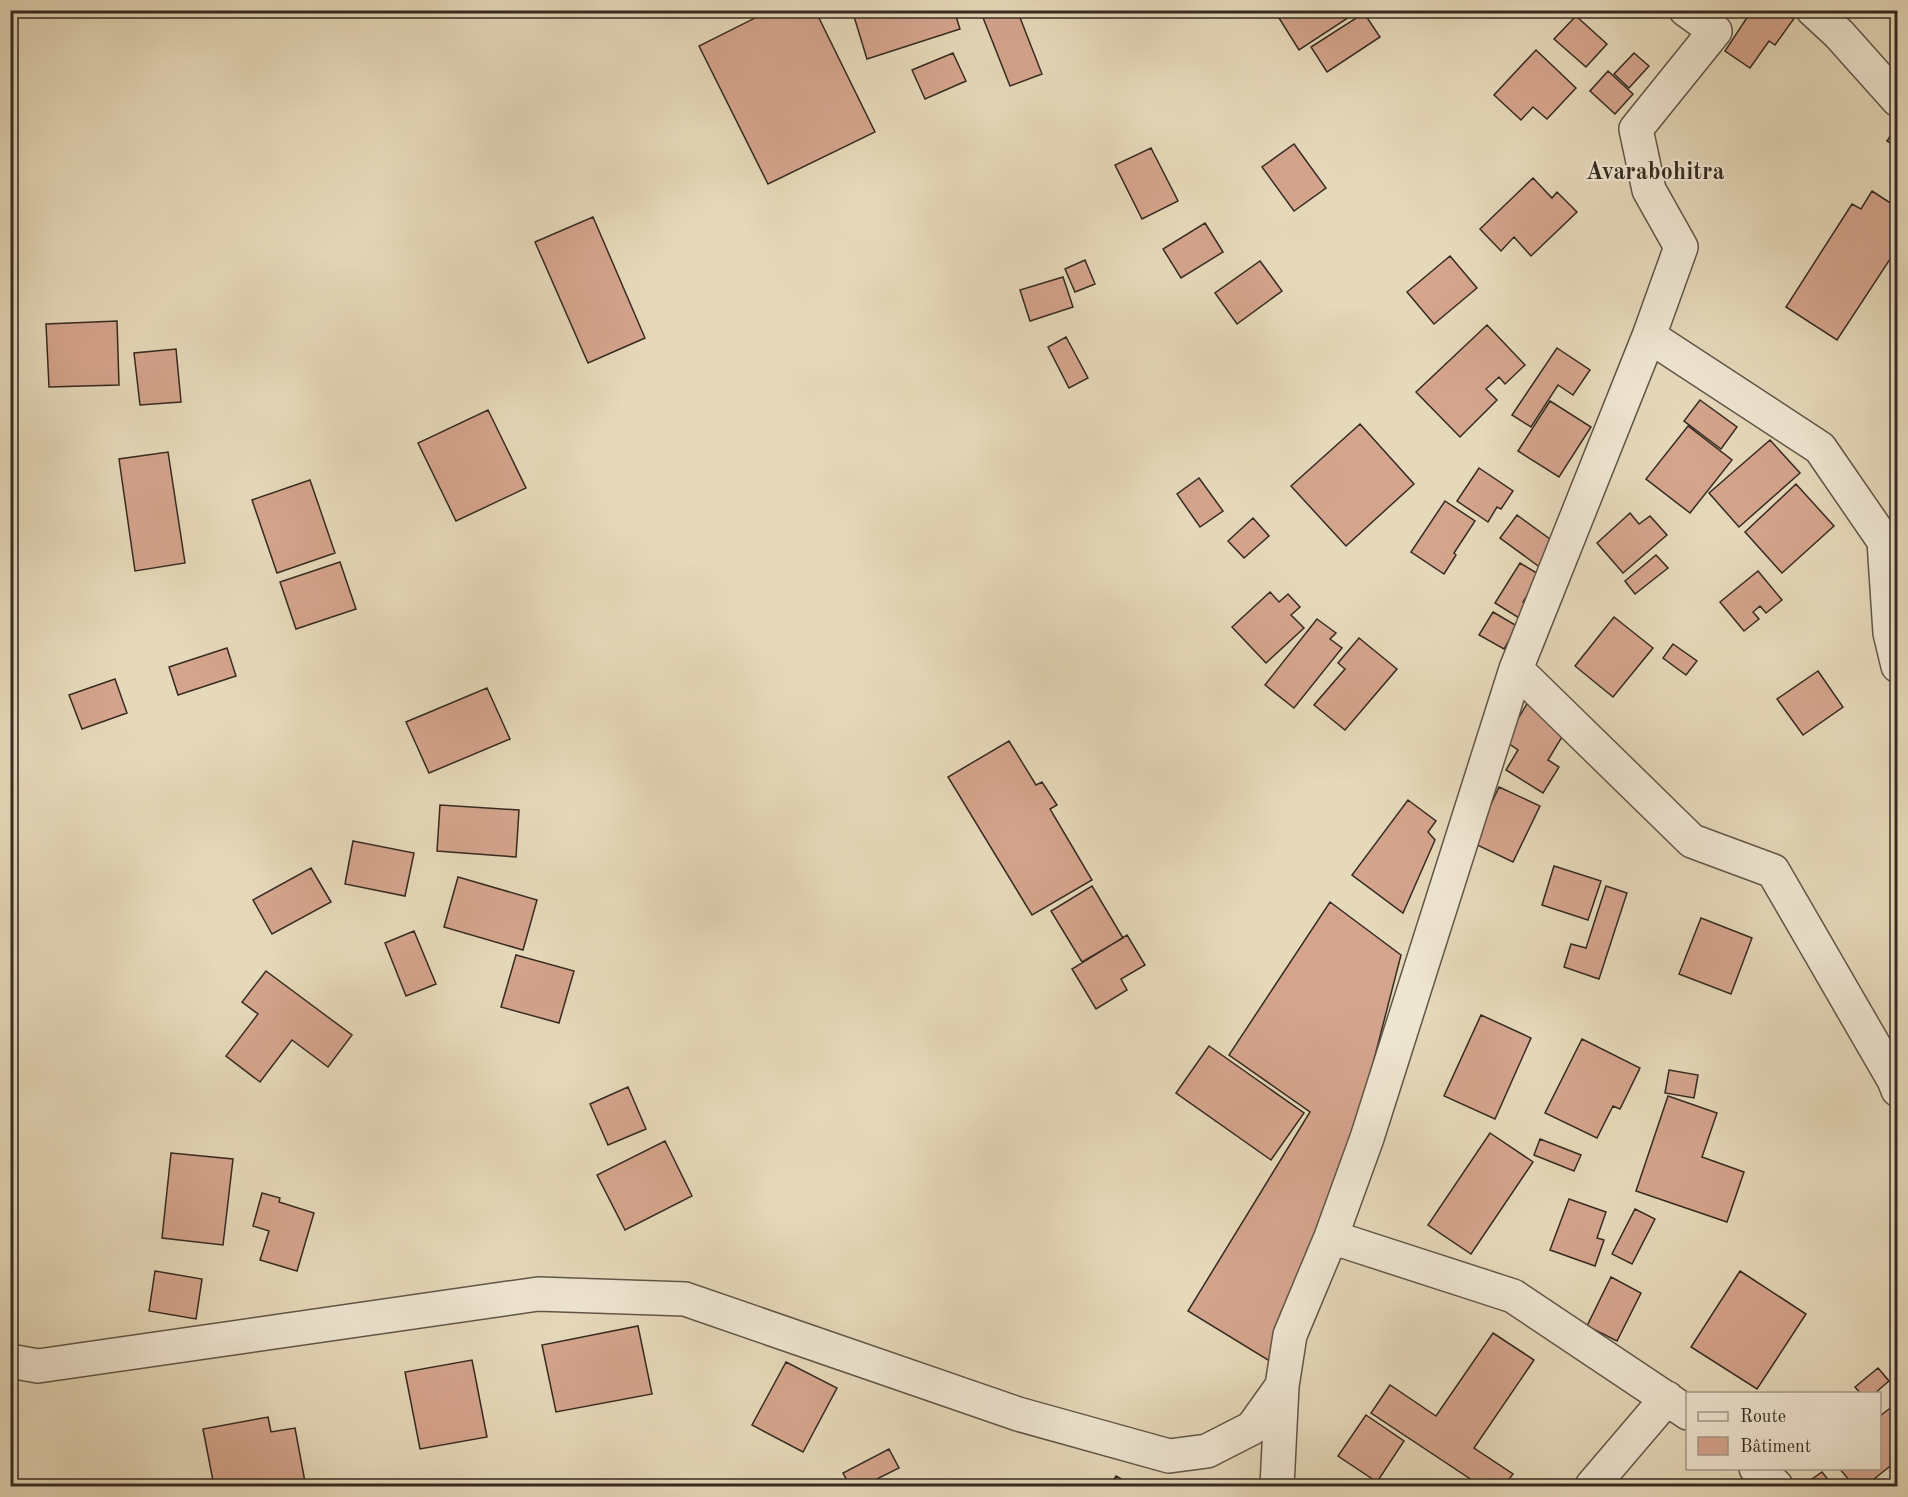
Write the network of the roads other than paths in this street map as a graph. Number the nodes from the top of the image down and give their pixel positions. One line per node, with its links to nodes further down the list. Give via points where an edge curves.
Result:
1 (1686, 10): 3 (street)
2 (1813, 10): 4 (street)
3 (1721, 21): 5 (street, via 1636,129 1649,190 1680,247)
4 (1898, 100)
5 (1649, 336): 6 (street, via 1820,448 1884,541 1890,633); 7 (street)
6 (1898, 666)
7 (1516, 669): 8 (street, via 1692,841 1773,871); 9 (street, via 1367,1138)
8 (1896, 1083)
9 (1331, 1238): 11 (street, via 1290,1335); 12 (street, via 1513,1296)
10 (10, 1361): 11 (street, via 38,1366 538,1294 685,1299 1018,1414 1169,1456 1207,1451 1252,1428)
11 (1282, 1386): 14 (street)
12 (1677, 1406): 15 (street)
13 (1758, 1470): 16 (street)
14 (1277, 1486)
15 (1592, 1486)
16 (1776, 1486)

